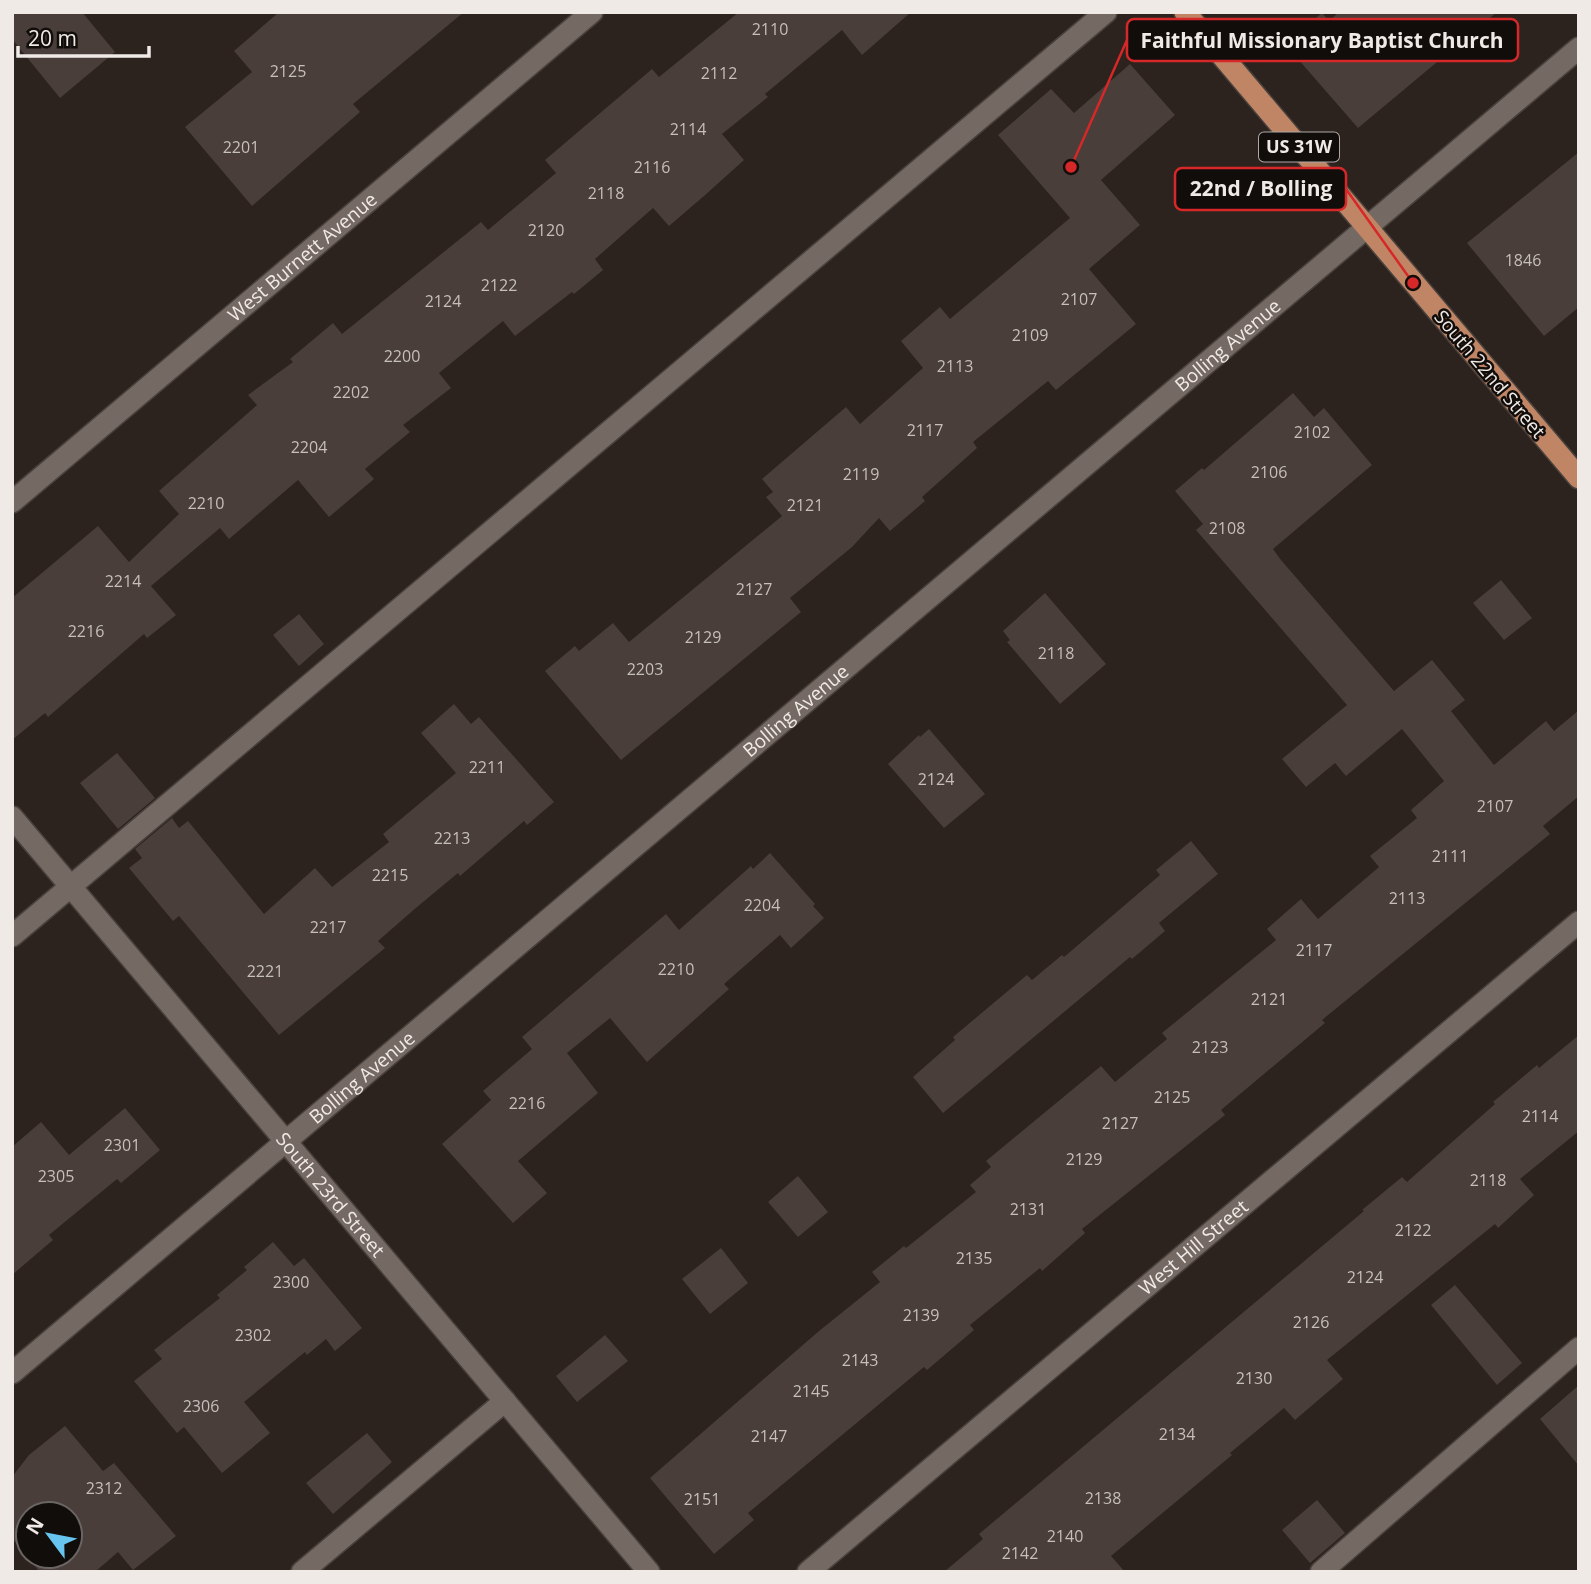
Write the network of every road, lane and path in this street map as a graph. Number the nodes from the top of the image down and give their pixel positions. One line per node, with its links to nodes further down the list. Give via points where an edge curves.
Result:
1 (592, 12): 7 (street, West Burnett Avenue)
2 (1105, 12): 9 (street)
3 (1185, 12): 5 (main road, South 22nd Street / US 31W)
4 (1579, 48): 5 (street, Bolling Avenue)
5 (1367, 227): 6 (main road, South 22nd Street / US 31W); 12 (street, Bolling Avenue)
6 (1579, 478)
7 (12, 502)
8 (12, 817): 9 (street, South 23rd Street)
9 (70, 886): 11 (street); 12 (street, South 23rd Street)
10 (1579, 922): 18 (street, West Hill Street)
11 (12, 936)
12 (286, 1142): 14 (street, Bolling Avenue); 15 (street, South 23rd Street)
13 (1579, 1348): 19 (street)
14 (12, 1373)
15 (505, 1401): 16 (street); 17 (street, South 23rd Street)
16 (302, 1572)
17 (649, 1572)
18 (808, 1572)
19 (1321, 1572)

